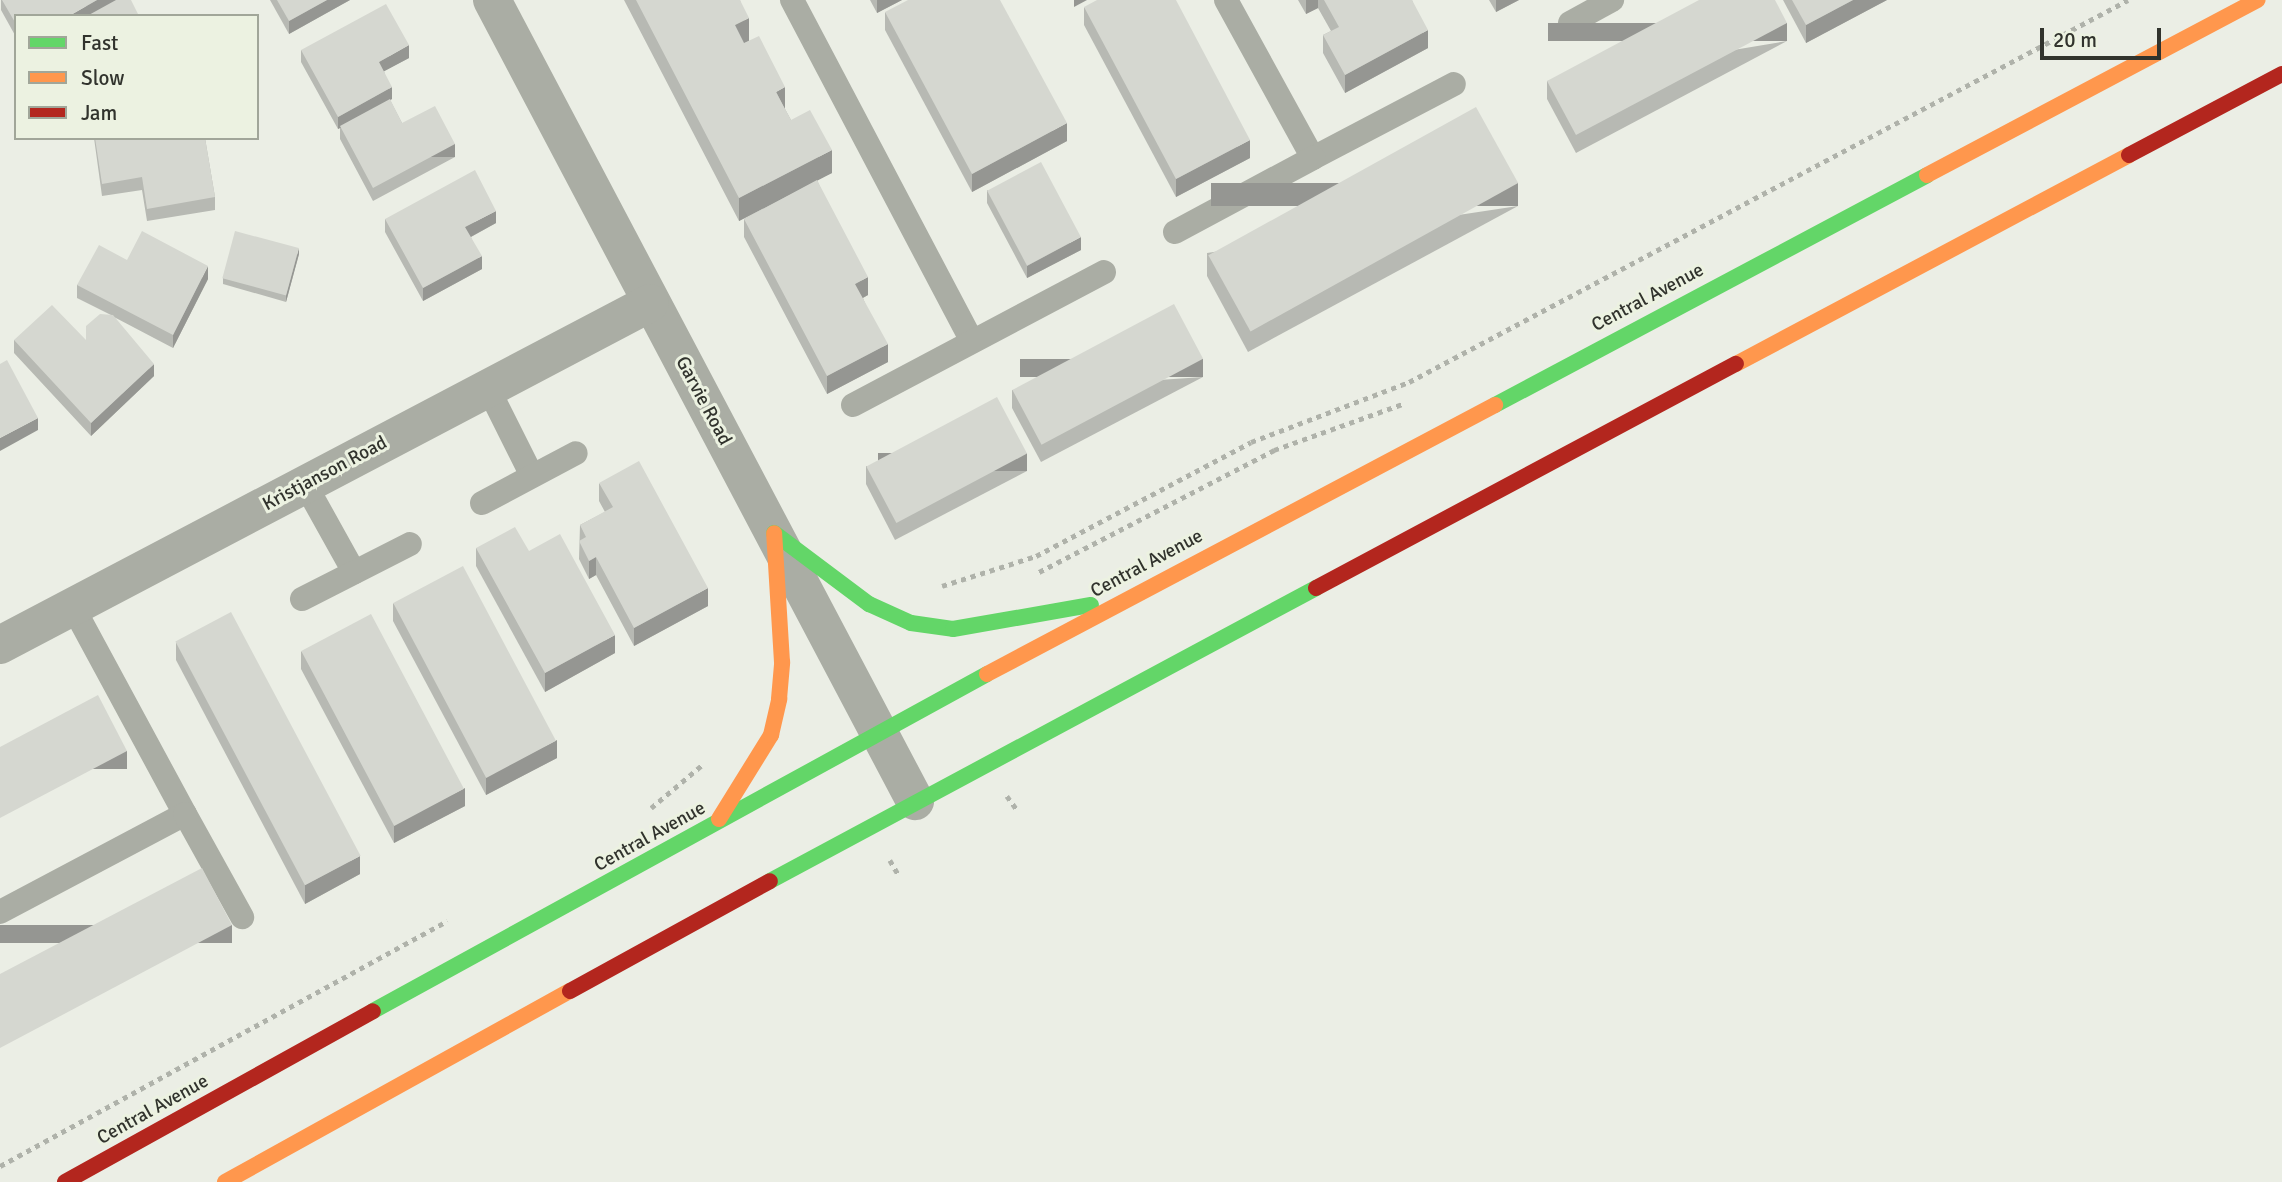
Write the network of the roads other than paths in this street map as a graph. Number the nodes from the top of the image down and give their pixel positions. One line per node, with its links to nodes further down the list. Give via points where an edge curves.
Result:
1 (492, 0): 12 (street, Garvie Road)
2 (792, 0): 13 (lane)
3 (1226, 0): 9 (lane)
4 (1612, 0): 6 (lane)
5 (2258, 0): 23 (main road, Central Avenue)
6 (1570, 23)
7 (2282, 74): 28 (main road)
8 (1454, 84): 9 (lane)
9 (1313, 158): 10 (lane)
10 (1175, 232)
11 (1104, 272): 13 (lane)
12 (650, 303): 14 (street, Kristjanson Road); 20 (street, Garvie Road)
13 (972, 342): 15 (lane)
14 (488, 388): 17 (lane); 18 (street, Kristjanson Road)
15 (853, 405)
16 (576, 453): 17 (lane)
17 (532, 476): 19 (lane)
18 (305, 485): 22 (lane); 25 (street, Kristjanson Road)
19 (482, 503)
20 (774, 533): 23 (main road, via 869,604 911,623 953,629 988,625); 27 (street, Garvie Road); 30 (main road, via 782,662 779,699 771,735)
21 (410, 544): 22 (lane)
22 (354, 572): 24 (lane)
23 (1128, 598): 27 (main road, Central Avenue)
24 (302, 599)
25 (73, 607): 26 (street, Kristjanson Road); 29 (lane)
26 (0, 645)
27 (878, 732): 28 (street, Garvie Road); 30 (main road, Central Avenue)
28 (915, 801): 34 (main road)
29 (185, 814): 31 (lane); 32 (lane)
30 (716, 824): 33 (main road, Central Avenue)
31 (0, 912)
32 (242, 917)
33 (65, 1182)
34 (225, 1182)

